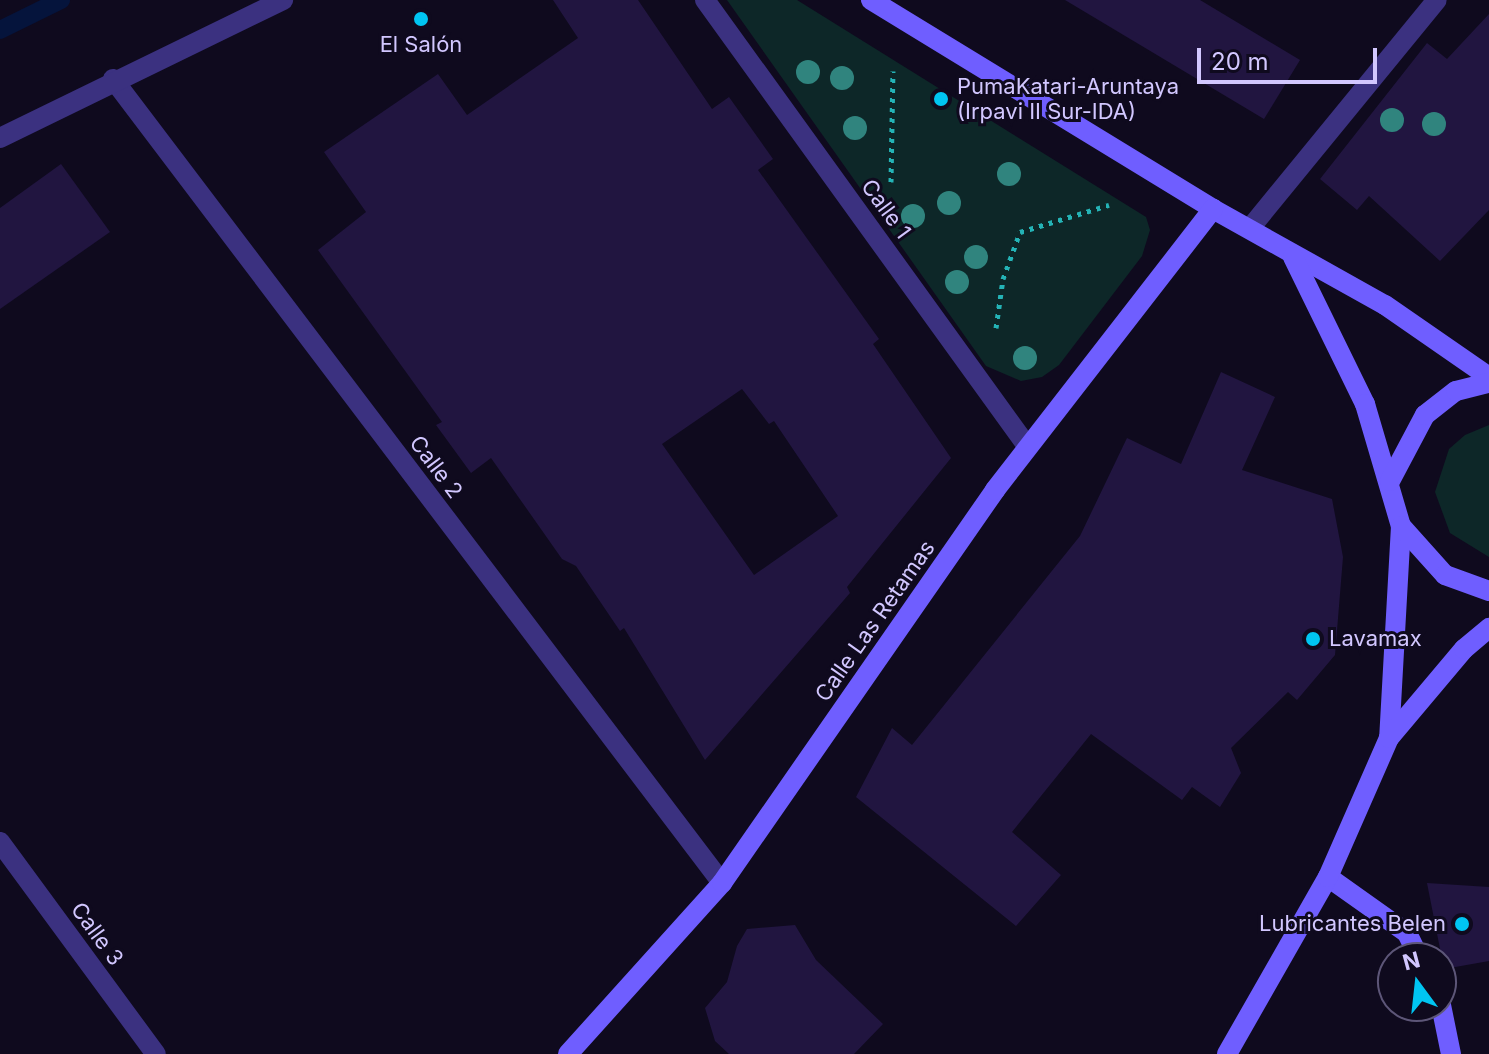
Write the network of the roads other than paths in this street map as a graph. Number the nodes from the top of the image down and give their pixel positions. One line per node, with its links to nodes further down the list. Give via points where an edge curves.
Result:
1 (283, 0): 5 (street)
2 (705, 0): 11 (street, Calle 1)
3 (871, 0): 7 (main road)
4 (1437, 0): 8 (street)
5 (113, 79): 6 (street); 19 (street, Calle 2)
6 (0, 138)
7 (1213, 209): 8 (main road); 11 (main road, Calle Las Retamas)
8 (1251, 227): 9 (main road)
9 (1293, 257): 10 (main road, via 1385,305); 12 (main road, via 1365,404)
10 (1489, 380): 12 (main road, via 1456,391 1425,415)
11 (1027, 446): 19 (main road, Calle Las Retamas)
12 (1390, 481): 13 (main road)
13 (1401, 526): 14 (main road, via 1445,575); 16 (main road)
14 (1489, 591)
15 (1489, 628): 16 (main road, via 1464,649)
16 (1389, 738): 18 (main road)
17 (0, 842): 22 (street, Calle 3)
18 (1328, 877): 20 (main road, via 1407,933); 24 (main road)
19 (722, 883): 23 (main road, Calle Las Retamas)
20 (1411, 942)
21 (1444, 1022): 25 (main road)
22 (156, 1054)
23 (568, 1054)
24 (1227, 1054)
25 (1451, 1054)

